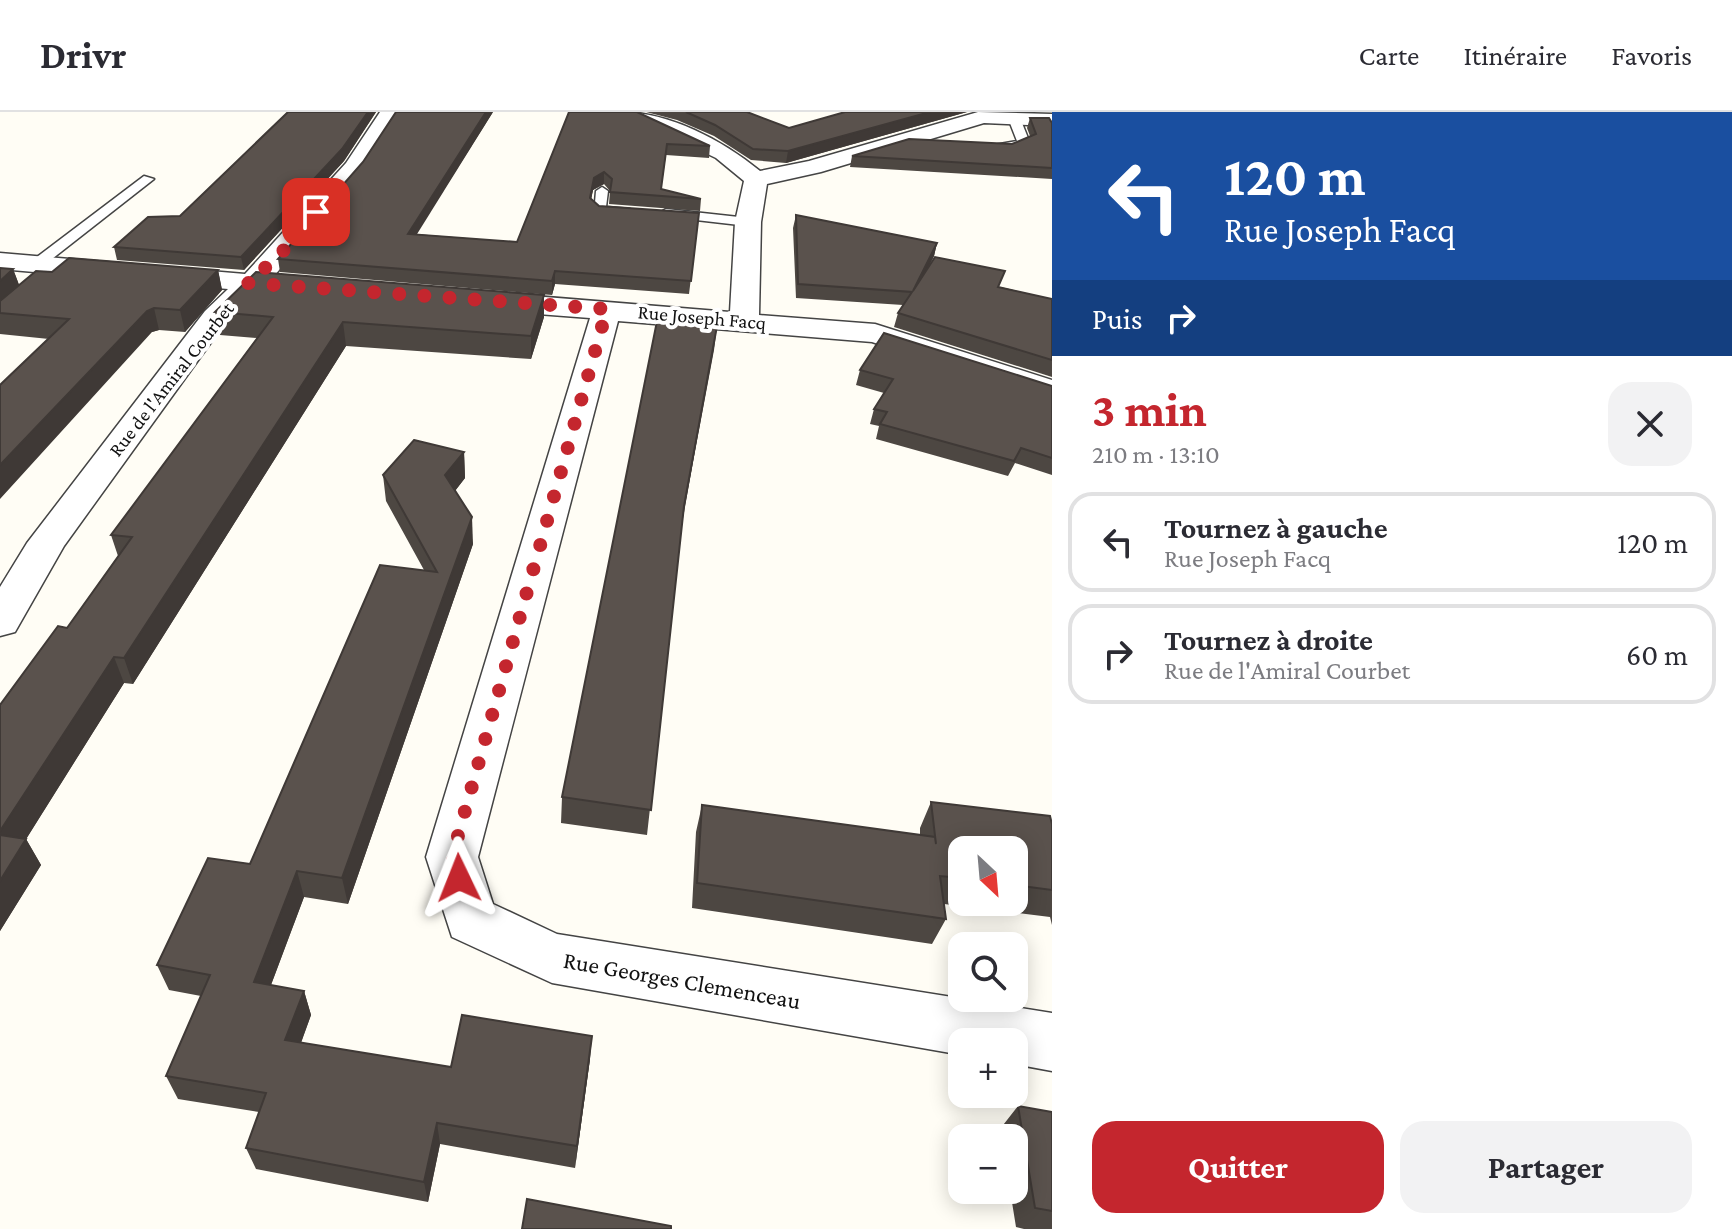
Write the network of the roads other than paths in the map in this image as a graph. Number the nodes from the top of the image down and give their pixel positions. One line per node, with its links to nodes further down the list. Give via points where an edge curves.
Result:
1 (390, 112): 14 (street, Rue de l'Amiral Courbet, via 354,167 278,257)
2 (630, 112): 9 (street, via 724,153)
3 (1014, 118): 4 (street); 5 (street, via 983,117); 7 (lane, via 1024,143)
4 (1052, 120)
5 (899, 142): 6 (lane); 9 (street)
6 (945, 145)
7 (977, 147)
8 (148, 179): 13 (lane)
9 (756, 179): 11 (street)
10 (602, 191): 11 (lane, via 599,211)
11 (748, 222): 18 (street)
12 (0, 261): 13 (street)
13 (46, 271): 14 (street)
14 (247, 283): 15 (street); 20 (street, Rue de l'Amiral Courbet, via 215,317 46,543)
15 (335, 290)
16 (454, 298): 17 (street, Rue Joseph Facq)
17 (607, 309): 18 (street, Rue Joseph Facq); 21 (street, Rue Georges Clemenceau, via 452,857 471,920 552,958)
18 (744, 320): 19 (street, Rue Joseph Facq, via 875,333)
19 (1052, 390)
20 (0, 622)
21 (1052, 1042)

